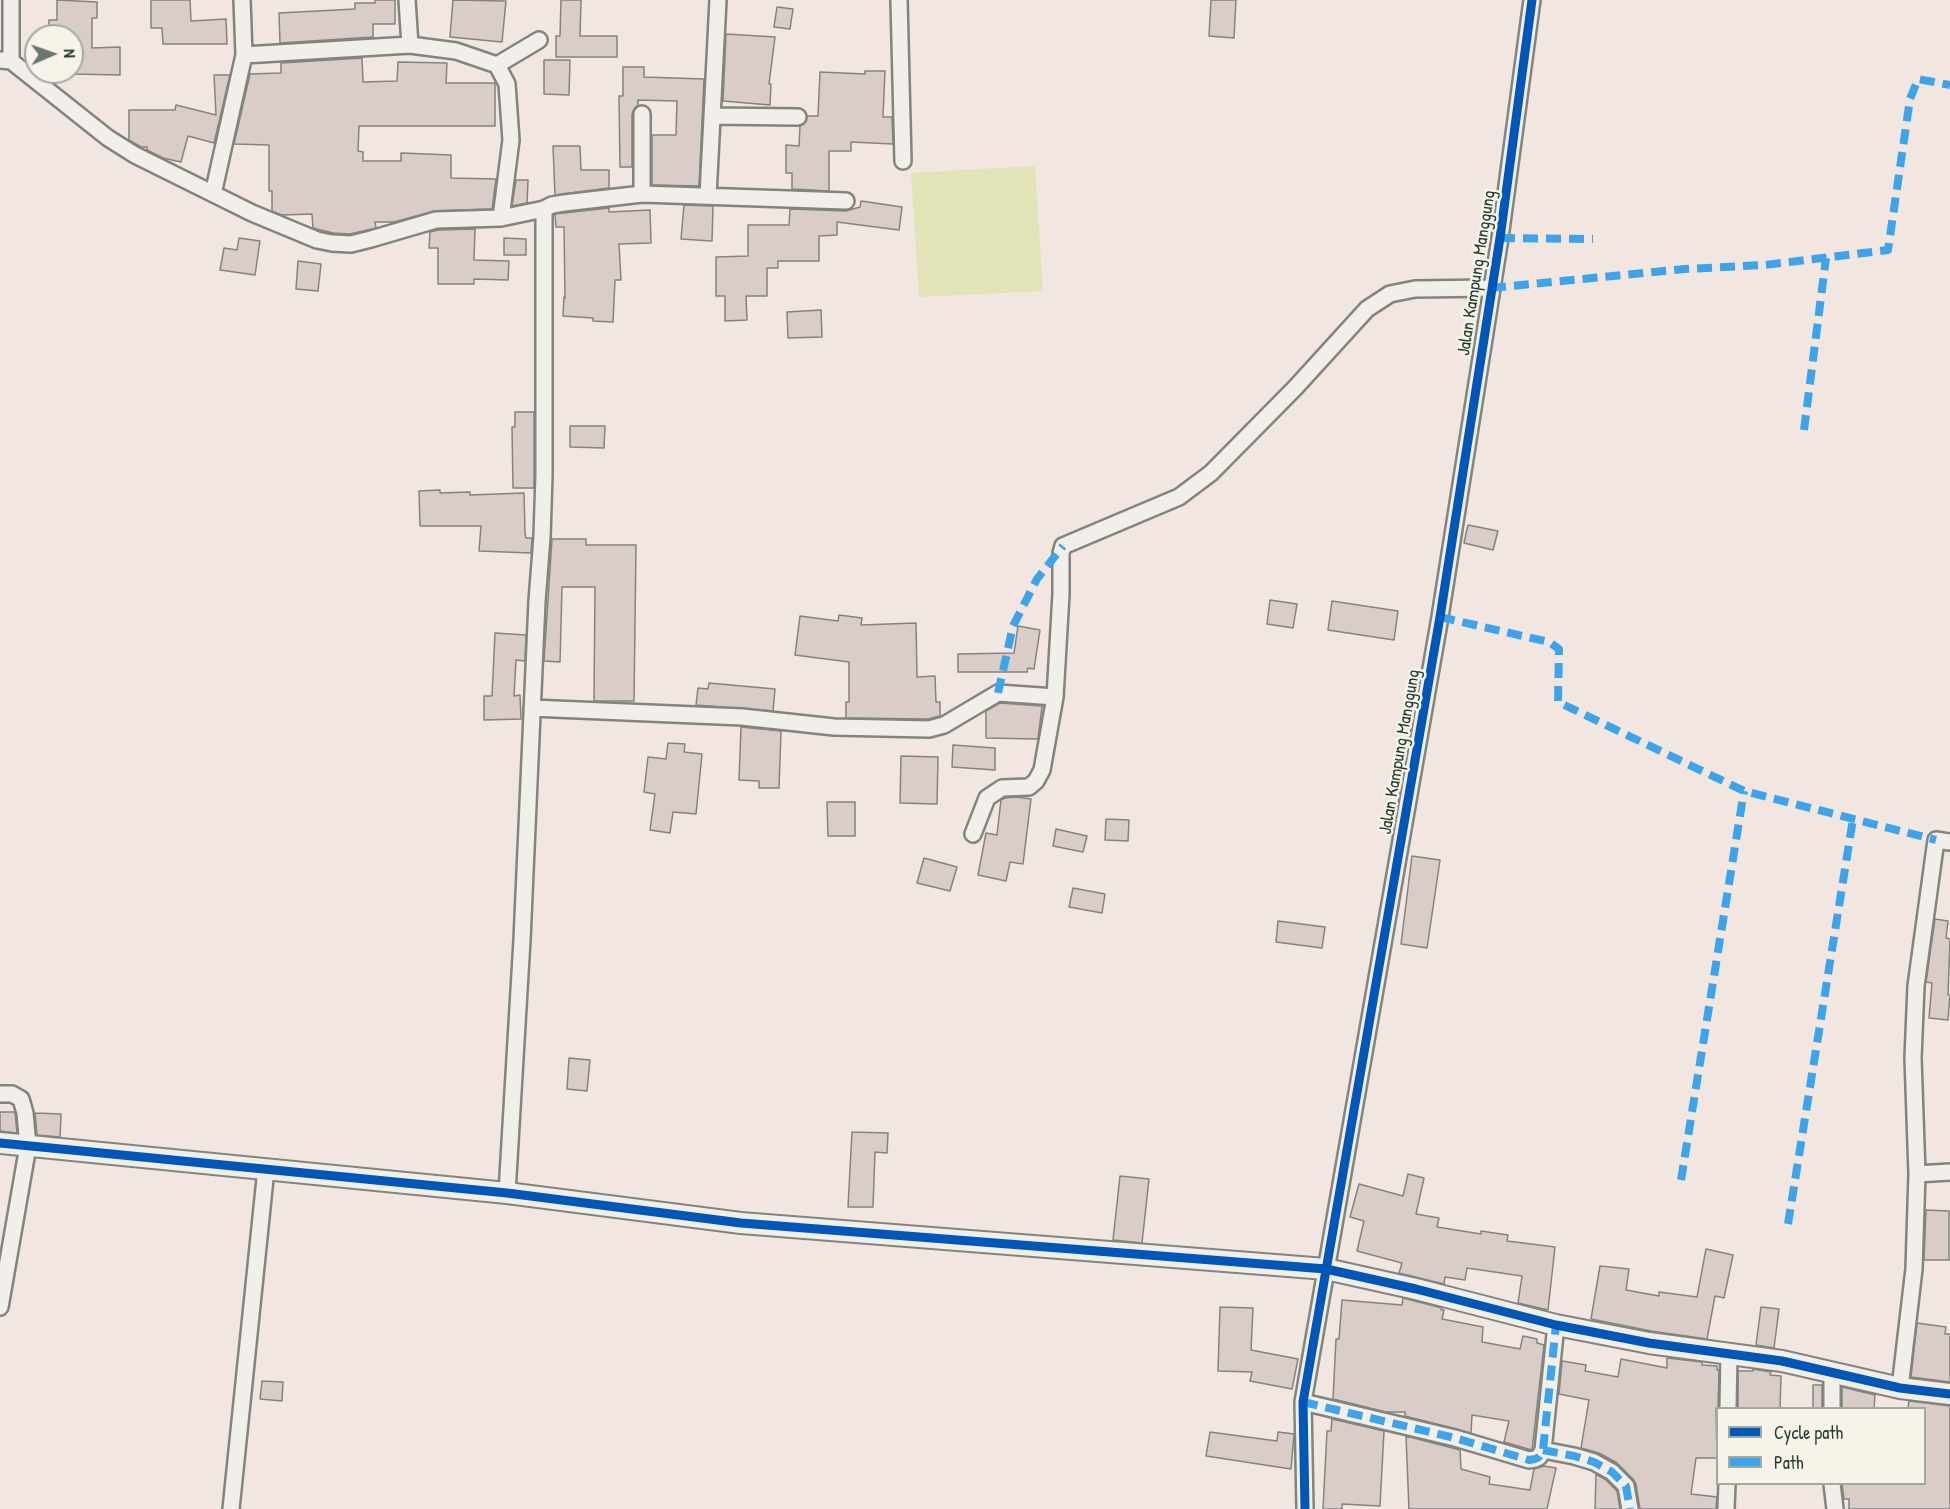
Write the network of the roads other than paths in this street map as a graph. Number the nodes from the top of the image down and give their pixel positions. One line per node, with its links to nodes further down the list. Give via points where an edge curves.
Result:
1 (11, 0): 10 (street)
2 (242, 0): 9 (street)
3 (407, 0): 8 (street)
4 (718, 0): 13 (street)
5 (899, 0): 15 (street)
6 (1532, 0): 22 (street, Jalan Kampung Manggung)
7 (539, 40): 11 (street)
8 (410, 45): 9 (street); 11 (street, via 456,51)
9 (244, 55): 16 (street)
10 (5, 61): 16 (street, via 108,138)
11 (497, 65): 21 (street, via 507,84 511,140)
12 (642, 114): 17 (street)
13 (712, 116): 14 (street); 18 (street)
14 (798, 117)
15 (903, 161)
16 (213, 194): 21 (street, via 332,243 351,244 436,220)
17 (642, 194): 18 (street); 20 (street)
18 (708, 196): 19 (street)
19 (846, 201)
20 (544, 209): 21 (street); 24 (street, via 544,475)
21 (501, 218)
22 (1491, 288): 23 (street, via 1415,289 1390,294 1367,309 1211,473 1179,497 1063,546); 34 (street, Jalan Kampung Manggung, via 1438,629)
23 (1055, 697): 24 (street, via 998,693 944,725 929,729 834,727 742,717); 25 (street, via 1042,770 1036,781 1029,787 994,792 987,798)
24 (532, 708): 33 (street)
25 (973, 834)
26 (1950, 842): 32 (street, via 1936,840 1916,986 1913,1058)
27 (0, 1094): 29 (street, via 21,1099)
28 (0, 1143): 29 (street)
29 (28, 1146): 30 (street); 35 (street)
30 (266, 1169): 33 (street); 47 (street)
31 (1950, 1172): 32 (street)
32 (1917, 1173): 39 (street, via 1914,1269)
33 (507, 1193): 34 (street, via 741,1223)
34 (1326, 1269): 36 (street); 41 (street, Jalan Kampung Manggung)
35 (0, 1306)
36 (1556, 1325): 37 (street); 44 (street)
37 (1729, 1354): 38 (street); 42 (street)
38 (1832, 1373): 39 (street); 43 (street)
39 (1900, 1388): 40 (street)
40 (1950, 1394)
41 (1303, 1401): 44 (street, via 1529,1460 1539,1457); 48 (street, Jalan Kampung Manggung)
42 (1728, 1407)
43 (1832, 1407)
44 (1543, 1450): 49 (street, via 1594,1462 1612,1472 1626,1486)
45 (1727, 1485): 50 (street)
46 (1832, 1485): 51 (street)
47 (231, 1509)
48 (1305, 1509)
49 (1630, 1509)
50 (1726, 1509)
51 (1835, 1509)

